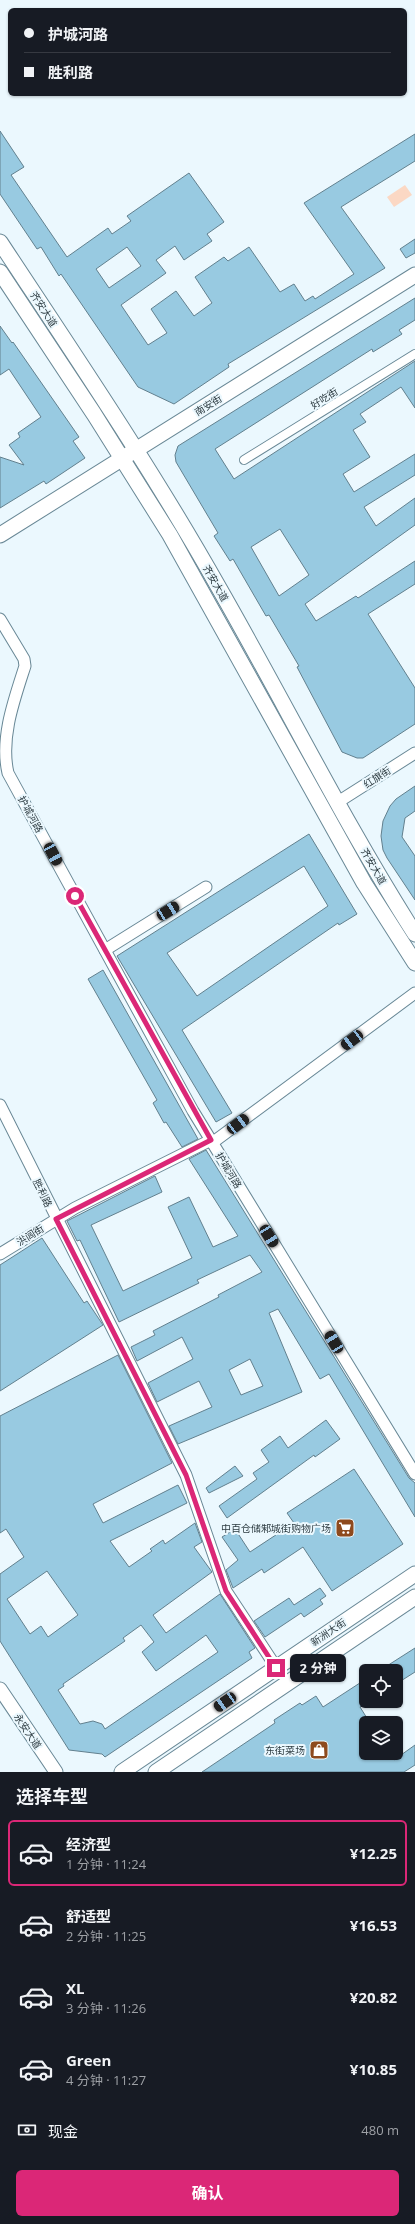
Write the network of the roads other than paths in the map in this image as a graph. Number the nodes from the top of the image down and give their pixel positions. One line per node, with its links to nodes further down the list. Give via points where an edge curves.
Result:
1 (0, 242): 5 (main road, 齐安大道)
2 (0, 272): 6 (main road, 齐安大道)
3 (415, 275): 5 (main road, 南安街)
4 (415, 354): 7 (street, 好吃街)
5 (136, 450): 6 (main road, 南安街); 12 (main road, 齐安大道, via 219,588)
6 (122, 458): 8 (main road, 南安街); 16 (main road, 齐安大道, via 205,596 364,883)
7 (244, 460)
8 (0, 535)
9 (0, 619): 10 (street, 护城河路, via 24,659 25,666)
10 (1, 744): 15 (street, 护城河路, via 8,772)
11 (415, 752): 12 (street, 红旗街)
12 (338, 802): 14 (main road, 齐安大道, via 378,875)
13 (206, 888): 15 (street)
14 (415, 934)
15 (105, 950): 19 (street, 护城河路)
16 (415, 963)
17 (415, 993): 19 (street, 洪闾街)
18 (0, 1105): 20 (street, 胜利路)
19 (212, 1141): 20 (street, 洪闾街); 22 (street, 护城河路)
20 (56, 1219): 21 (street, 洪闾街); 25 (street, 胜利路, via 186,1475 226,1591)
21 (0, 1254)
22 (415, 1474)
23 (415, 1574): 25 (main road, 新洲大街)
24 (415, 1597): 29 (main road, 新洲大街)
25 (276, 1668): 28 (main road, 新洲大街)
26 (0, 1689): 27 (street, 永安大道)
27 (56, 1772)
28 (122, 1772)
29 (156, 1772)

